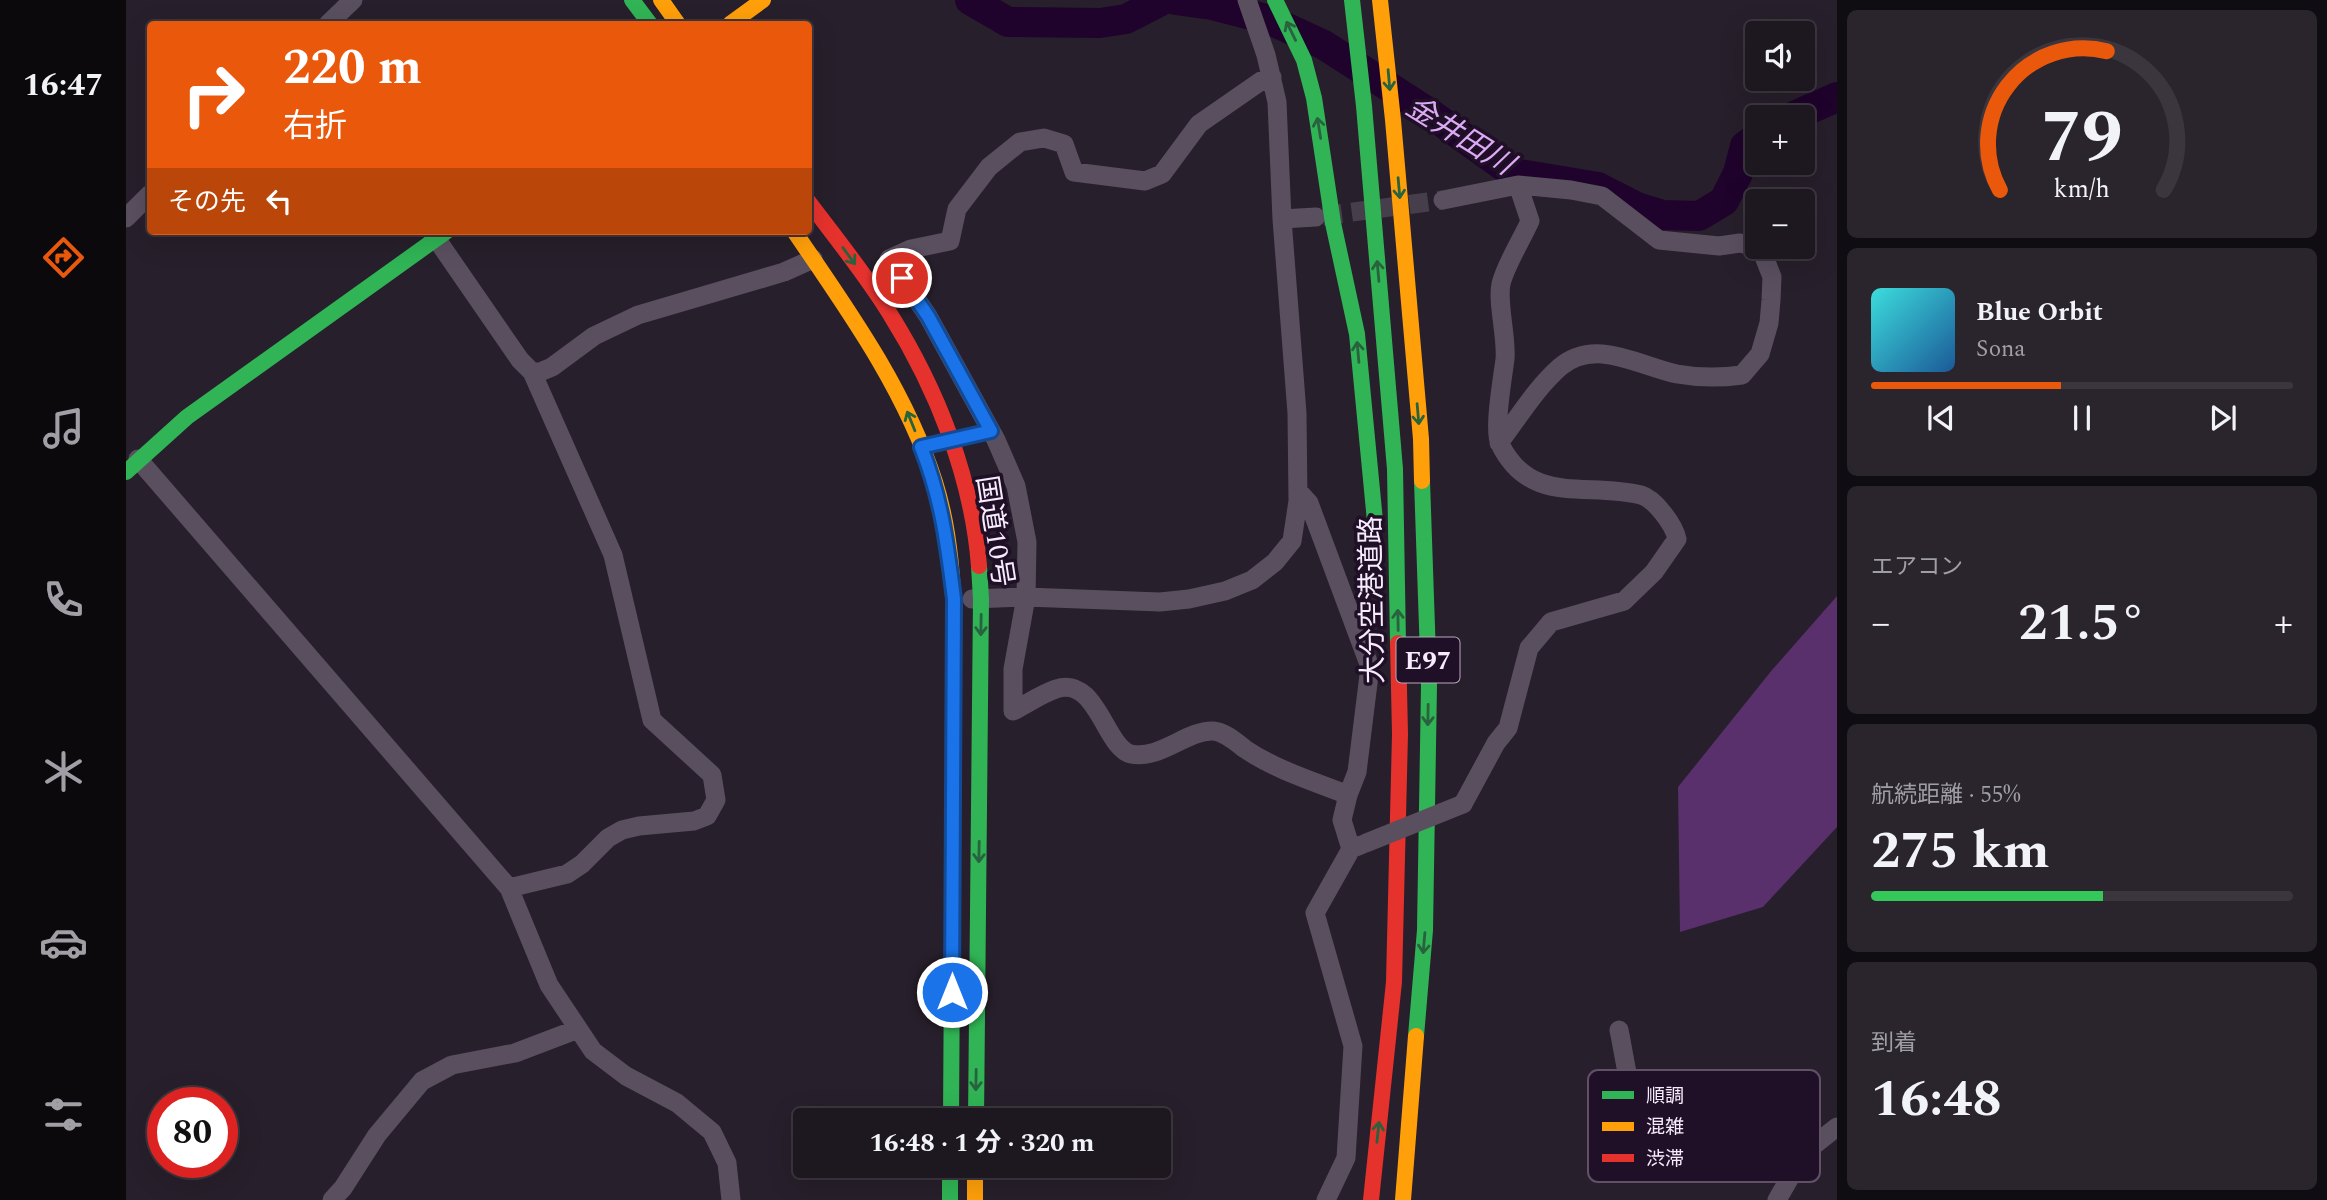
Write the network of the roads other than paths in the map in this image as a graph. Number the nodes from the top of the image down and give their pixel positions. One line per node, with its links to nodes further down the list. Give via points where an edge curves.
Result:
1 (353, 0): 9 (street)
2 (632, 0): 10 (main road)
3 (661, 0): 11 (main road)
4 (763, 0): 12 (main road)
5 (1352, 0): 40 (main road, 大分空港道路 / E97, one-way to 5, via 1401,734 1395,469)
6 (1382, 0): 57 (main road, 大分空港道路 / E97, one-way to 57, via 1421,439 1429,685 1425,930)
7 (1247, 1): 13 (street)
8 (1276, 2): 32 (main road, one-way to 8, via 1357,334 1333,223 1314,98 1304,60)
9 (331, 21)
10 (648, 21)
11 (676, 21)
12 (734, 21)
13 (1272, 77): 20 (street); 26 (street, via 1199,124 1162,174 1145,181 1074,172 1064,144 1045,138 1020,142 989,167 957,209 950,241 911,249 889,260 928,316)
14 (1518, 186): 16 (street); 28 (street, via 1530,221 1500,285 1506,354); 28 (street, via 1602,196 1658,240 1749,244 1763,254 1772,277 1771,300 1760,354 1742,375 1677,374 1620,357 1582,355 1551,376)
15 (147, 197): 19 (street)
16 (1443, 200)
17 (812, 207): 26 (main road, 国道10号, one-way to 26, via 900,330 925,379)
18 (1316, 217): 20 (street)
19 (126, 218)
20 (1282, 219): 31 (street, via 1297,413)
21 (437, 235): 30 (main road, via 187,417)
22 (439, 235): 25 (street)
23 (797, 235): 24 (main road, 国道10号)
24 (813, 259): 25 (street, via 784,272 638,315 594,336 552,366); 29 (main road, 国道10号, one-way to 24, via 889,374)
25 (532, 372): 39 (street, via 613,555 652,720 712,775 716,800 707,816 622,830 567,874)
26 (971, 435): 29 (street); 33 (street, via 1016,486 1027,542); 35 (main road, 国道10号, via 969,499)
27 (126, 442): 30 (main road)
28 (1499, 443): 38 (street, bridge, via 1511,463 1537,483 1558,489 1644,495 1665,515 1677,539 1654,572 1624,601 1551,621 1529,648 1508,728 1463,804)
29 (921, 447): 34 (main road, 国道10号, via 947,537)
30 (132, 466): 39 (street)
31 (1298, 491): 33 (street, via 1292,541 1276,562 1252,580 1225,591 1160,602); 37 (street, via 1308,503 1370,667 1357,772)
32 (1376, 538)
33 (1026, 597): 35 (street); 37 (street, via 1013,669 1013,711 1057,689 1070,688 1098,711 1123,751 1146,753 1211,731 1222,733 1258,758)
34 (954, 599): 35 (street); 44 (main road, 国道10号)
35 (981, 599): 45 (main road, 国道10号, one-way to 45)
36 (1381, 604): 40 (main road)
37 (1348, 795): 38 (street, via 1342,820)
38 (1359, 846): 55 (street, via 1315,913 1353,1046 1346,1158)
39 (509, 888): 41 (street, via 549,985)
40 (1394, 982): 56 (main road, 大分空港道路 / E97, one-way to 40)
41 (578, 1030): 51 (street, via 515,1053 452,1065 422,1081); 52 (street, via 593,1051 626,1076 677,1103 712,1132 727,1163)
42 (1619, 1030): 43 (street)
43 (1627, 1070)
44 (951, 1108)
45 (976, 1108)
46 (1837, 1127): 47 (street)
47 (1820, 1140)
48 (950, 1178): 53 (main road)
49 (975, 1178): 54 (main road)
50 (1787, 1182): 58 (street)
51 (332, 1200)
52 (731, 1200)
53 (950, 1200)
54 (975, 1200)
55 (1326, 1200)
56 (1371, 1200)
57 (1403, 1200)
58 (1777, 1200)

